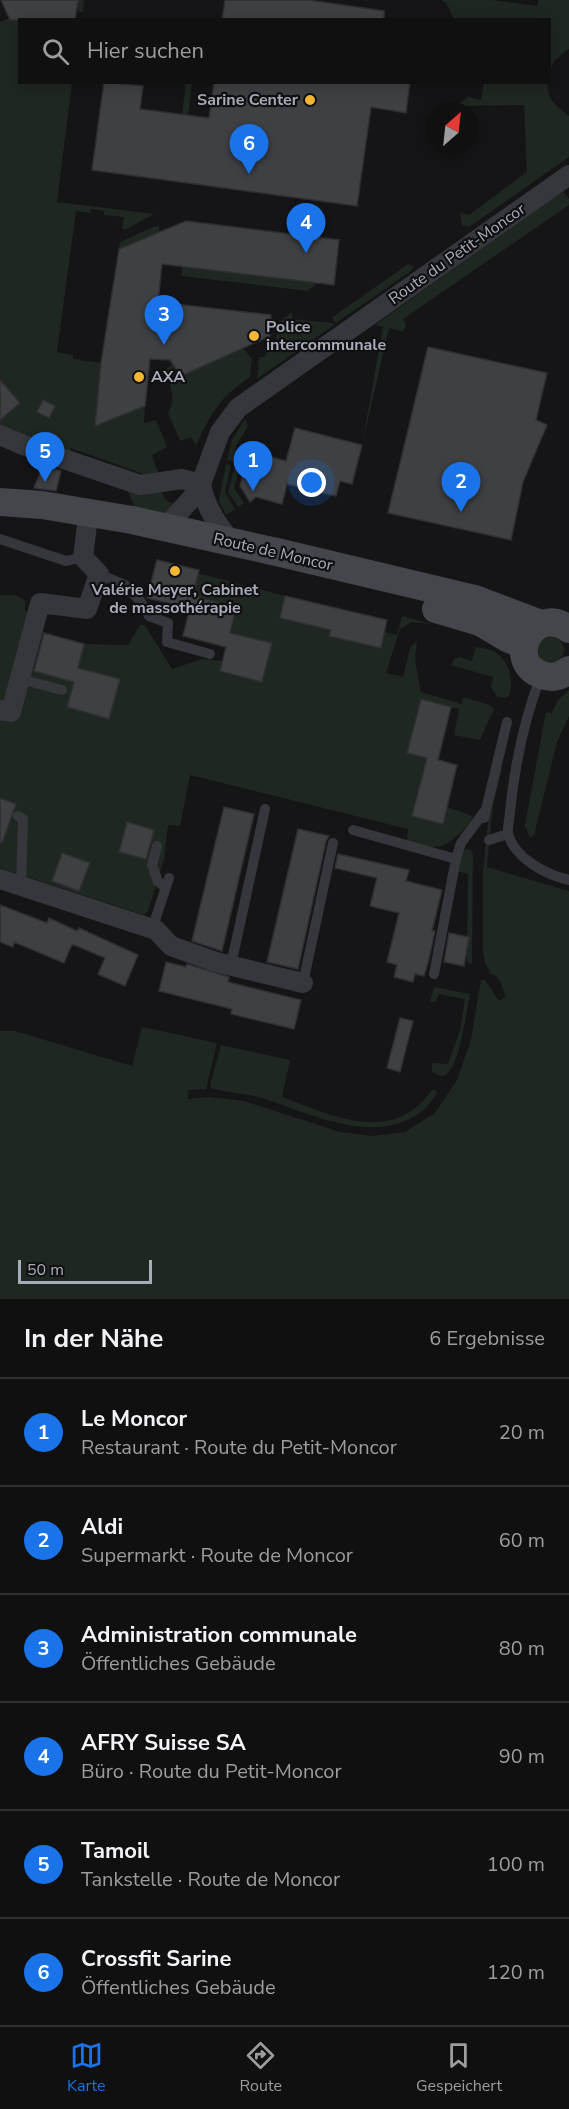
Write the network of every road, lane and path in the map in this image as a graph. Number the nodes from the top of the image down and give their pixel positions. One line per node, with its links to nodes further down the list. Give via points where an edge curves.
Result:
1 (569, 175): 3 (street, Route du Petit-Moncor, via 238,408 220,432)
2 (0, 435): 3 (street, via 140,485 182,479)
3 (201, 484): 7 (street, Route du Petit-Moncor, via 171,521); 9 (street, via 212,515)
4 (0, 502): 7 (main road, Route de Moncor)
5 (0, 516): 6 (main road, Route de Moncor)
6 (87, 525): 10 (street); 13 (main road, Route de Moncor, via 234,557 470,618 507,638)
7 (157, 526): 9 (main road, Route de Moncor)
8 (0, 539): 10 (lane, via 66,561)
9 (232, 542): 13 (main road, Route de Moncor, via 475,599)
10 (83, 557): 11 (street)
11 (99, 574): 14 (lane, via 125,585 149,616 168,623 167,642); 17 (street, via 87,609 40,603)
12 (569, 629): 13 (main road, via 557,623)
13 (533, 634): 16 (main road, via 524,652 528,664)
14 (210, 654)
15 (569, 670): 16 (main road, via 557,676)
16 (541, 675): 26 (lane, via 520,744)
17 (20, 679): 18 (lane); 19 (street, via 11,712)
18 (62, 690)
19 (0, 710)
20 (507, 722): 22 (lane)
21 (265, 809): 35 (lane)
22 (484, 812): 24 (lane); 30 (lane, via 461,843)
23 (18, 816): 33 (lane, via 23,819)
24 (484, 825)
25 (353, 830): 30 (lane)
26 (508, 834): 27 (lane); 32 (lane, via 530,864)
27 (489, 840)
28 (333, 843): 37 (lane)
29 (157, 846): 34 (lane, via 152,865 158,882 167,882)
30 (456, 859): 36 (lane)
31 (0, 879): 33 (street)
32 (569, 880)
33 (21, 886): 34 (street)
34 (152, 929): 35 (street, via 171,946)
35 (231, 966): 37 (street)
36 (434, 974)
37 (303, 983)

